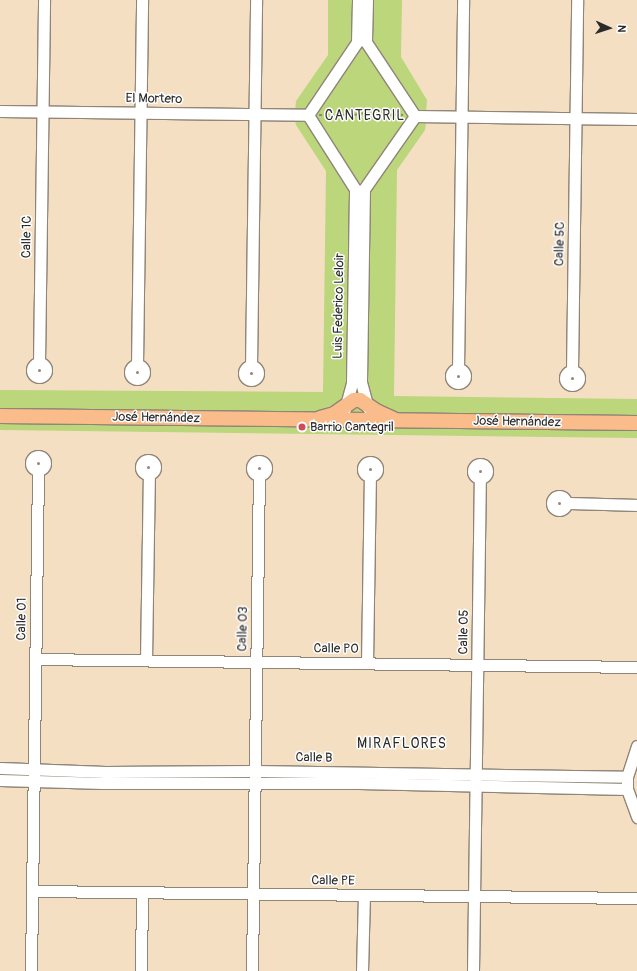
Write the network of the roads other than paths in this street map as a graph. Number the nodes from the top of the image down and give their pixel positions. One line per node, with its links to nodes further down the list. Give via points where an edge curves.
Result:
1 (44, 0): 10 (street, Calle 1C)
2 (142, 0): 11 (street)
3 (256, 0): 12 (street)
4 (358, 0): 8 (street)
5 (367, 0): 8 (street)
6 (463, 0): 15 (street)
7 (577, 0): 16 (street, Calle 5C)
8 (362, 42): 13 (street); 14 (street)
9 (0, 110): 10 (street, El Mortero)
10 (42, 111): 11 (street, El Mortero); 19 (street, Calle 1C)
11 (140, 113): 12 (street, El Mortero); 20 (street)
12 (254, 114): 13 (street, El Mortero); 21 (street)
13 (308, 115): 18 (street)
14 (415, 116): 15 (street); 18 (street)
15 (462, 117): 16 (street); 22 (street)
16 (576, 118): 17 (street); 23 (street, Calle 5C)
17 (637, 119)
18 (359, 189): 24 (street, Luis Federico Leloir, via 361,382); 25 (street, Luis Federico Leloir, via 352,382)
19 (39, 363)
20 (137, 365)
21 (251, 366)
22 (458, 369)
23 (572, 371)
24 (368, 405): 25 (main road, José Hernández, via 360,400 354,400); 28 (main road, José Hernández); 30 (street, via 369,410)
25 (346, 406): 27 (main road, José Hernández, via 334,414); 29 (street, Luis Federico Leloir, via 346,417)
26 (0, 416): 27 (main road, José Hernández)
27 (313, 420): 29 (main road, José Hernández)
28 (398, 420): 30 (main road, José Hernández); 31 (main road, José Hernández)
29 (350, 421): 30 (main road, José Hernández)
30 (364, 421)
31 (637, 423)
32 (38, 470): 39 (street, Calle O1)
33 (149, 474): 40 (street)
34 (259, 475): 41 (street, Calle O3)
35 (370, 476): 42 (street)
36 (480, 478): 43 (street, Calle O5)
37 (566, 503): 38 (street)
38 (637, 505)
39 (35, 659): 40 (street, Calle PO); 48 (street, Calle O1)
40 (146, 660): 41 (street, Calle PO)
41 (256, 662): 42 (street, Calle PO); 49 (street, Calle O3)
42 (367, 663): 43 (street, Calle PO)
43 (478, 664): 44 (street, Calle PO); 53 (street, Calle O5)
44 (637, 667)
45 (637, 746): 46 (street)
46 (635, 759): 50 (street)
47 (0, 768): 48 (street, Calle B)
48 (34, 769): 49 (street, Calle B); 52 (street, Calle O1)
49 (255, 777): 52 (street, Calle B, via 104,784); 53 (street, Calle B); 58 (street, Calle O3)
50 (627, 777): 53 (street, Calle B); 54 (street)
51 (0, 780): 52 (street, Calle B)
52 (34, 781): 56 (street, Calle O1)
53 (476, 781): 54 (street, Calle B); 60 (street, Calle O5)
54 (627, 789): 55 (street)
55 (636, 810)
56 (32, 891): 57 (street, Calle PE); 62 (street, Calle O1)
57 (142, 893): 58 (street, Calle PE); 63 (street)
58 (253, 894): 59 (street, Calle PE); 64 (street, Calle O3)
59 (364, 896): 60 (street, Calle PE); 65 (street)
60 (474, 897): 61 (street, Calle PE); 66 (street, Calle O5)
61 (636, 899)
62 (31, 971)
63 (141, 971)
64 (252, 971)
65 (362, 971)
66 (473, 971)

